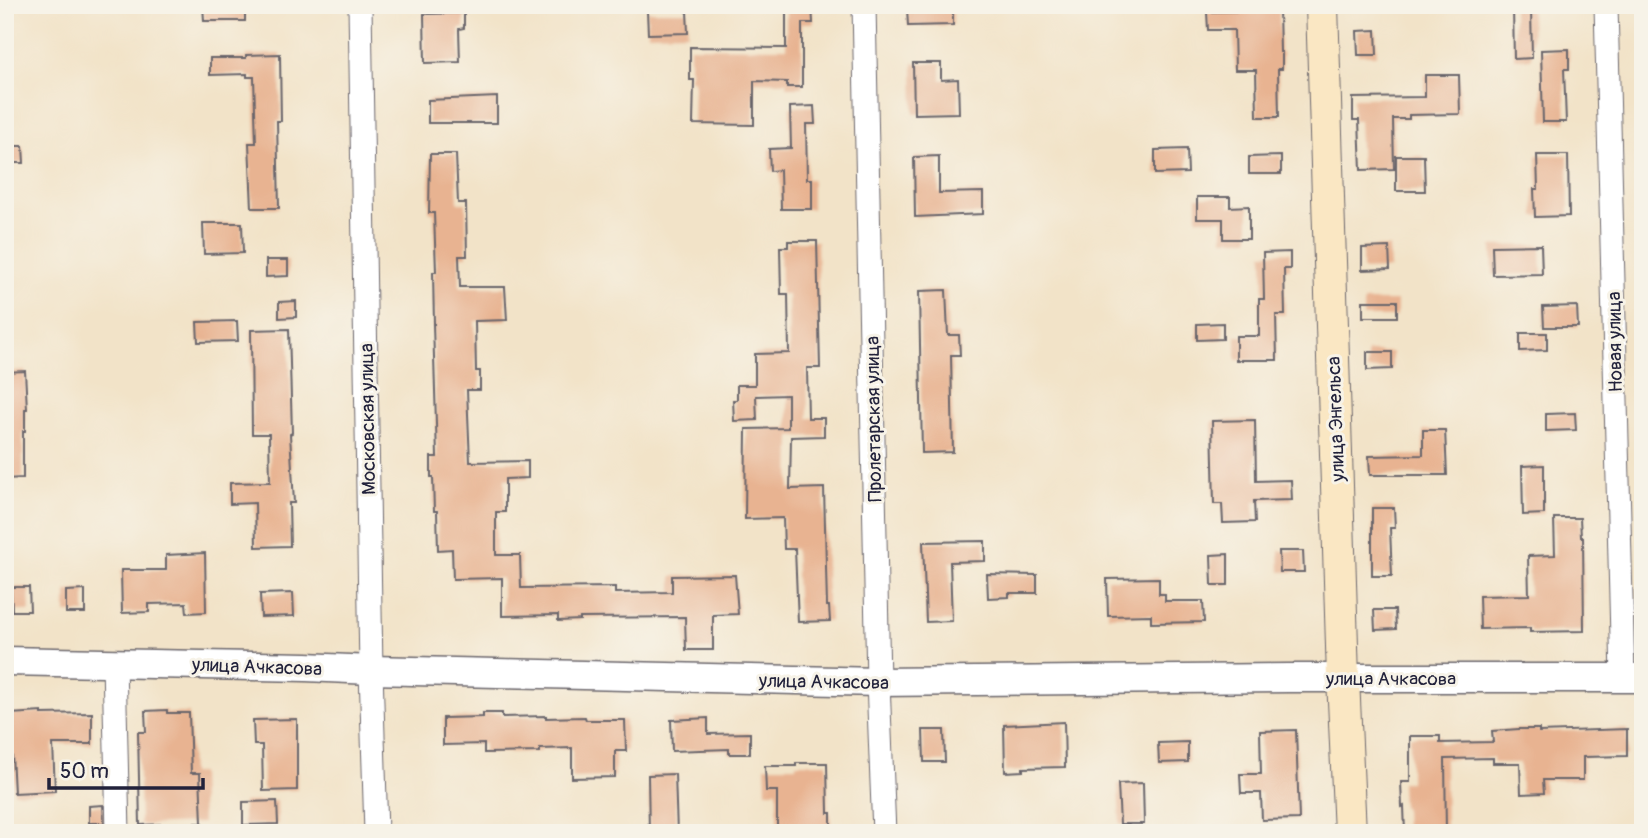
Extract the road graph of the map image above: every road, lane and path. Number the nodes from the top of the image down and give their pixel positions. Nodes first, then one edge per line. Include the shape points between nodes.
1 (360, 5) edge
2 (864, 5) edge
3 (1322, 5) edge
4 (1606, 5) edge
5 (5, 661) edge
6 (114, 663) junction
7 (371, 670) junction
8 (1343, 678) junction
9 (1633, 678) edge
10 (878, 682) junction
11 (118, 833) edge
12 (376, 833) edge
13 (884, 833) edge
14 (1350, 833) edge

1 - 7 street, Московская улица
2 - 10 street, Пролетарская улица
3 - 8 main road, улица Энгельса
4 - 9 street, Новая улица
5 - 6 street, улица Ачкасова
6 - 7 street, улица Ачкасова
6 - 11 street
7 - 10 street, улица Ачкасова
7 - 12 street, Московская улица
8 - 9 street, улица Ачкасова
8 - 10 street, улица Ачкасова
8 - 14 main road, улица Энгельса
10 - 13 street, Пролетарская улица

